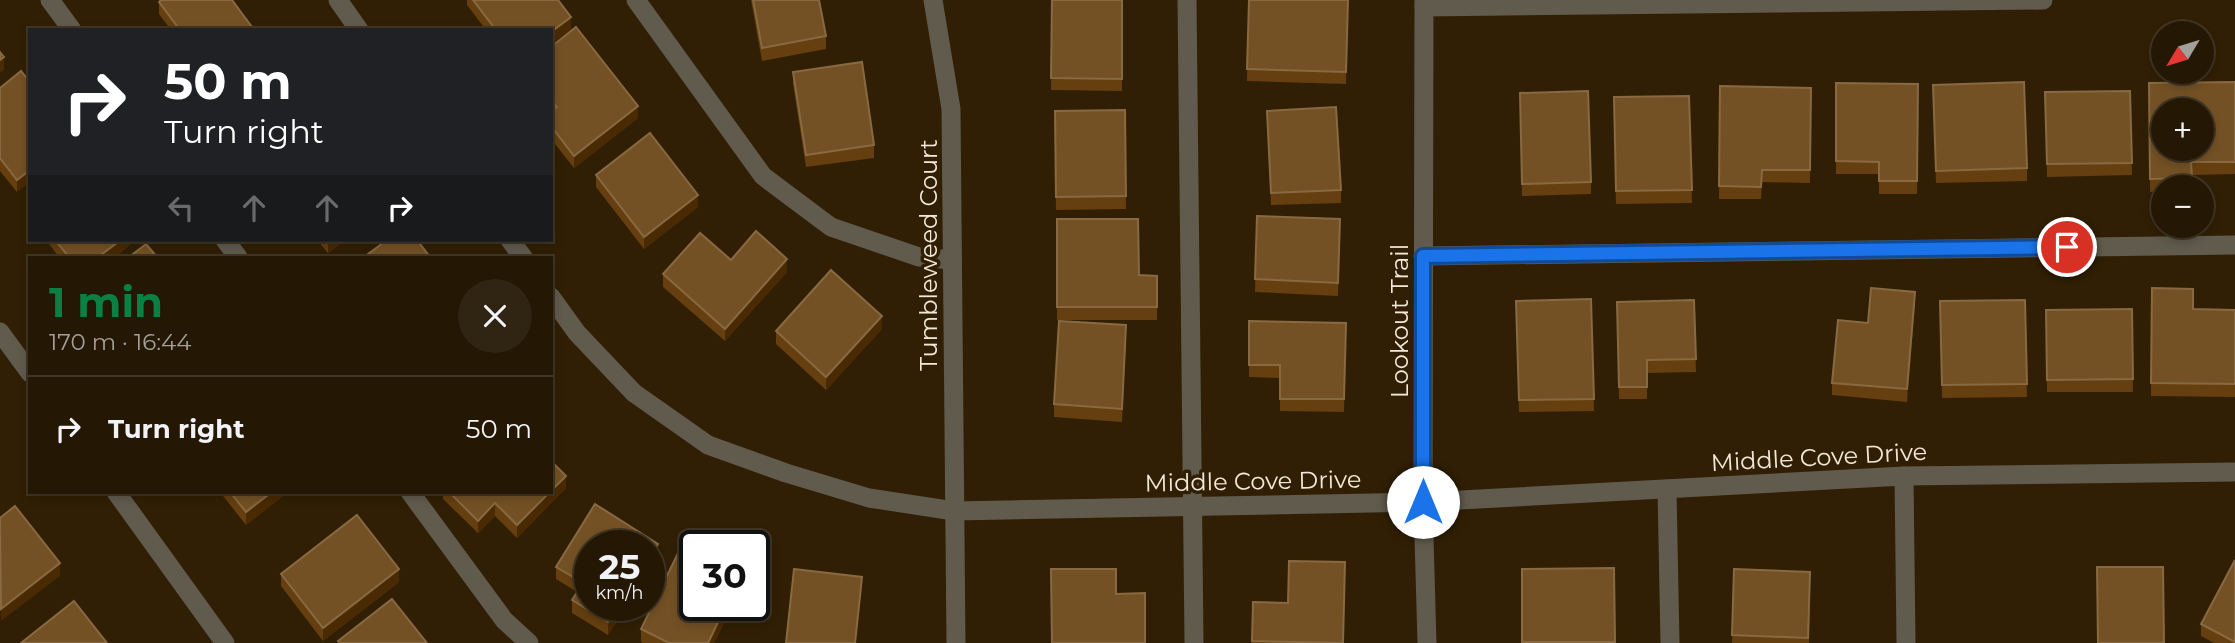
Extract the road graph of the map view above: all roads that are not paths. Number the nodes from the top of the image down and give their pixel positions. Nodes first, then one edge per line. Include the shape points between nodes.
1 (50, 0) edge
2 (338, 0) edge
3 (636, 0) edge
4 (933, 0) edge
5 (1187, 0) edge
6 (2043, 0) edge
7 (1424, 3) edge
8 (71, 28) edge
9 (358, 28) edge
10 (227, 242) edge
11 (512, 242) edge
12 (2235, 245) edge
13 (237, 256) edge
14 (522, 256) edge
15 (1423, 256) junction
16 (952, 260) junction
17 (553, 300) edge
18 (0, 332) edge
19 (28, 370) edge
20 (2235, 472) edge
21 (1904, 476) junction
22 (1667, 489) junction
23 (117, 494) edge
24 (411, 494) edge
25 (1423, 502) junction
26 (1191, 507) junction
27 (954, 511) junction
28 (225, 643) edge
29 (530, 643) edge
30 (956, 643) edge
31 (1194, 643) edge
32 (1427, 643) edge
33 (1670, 643) edge
34 (1906, 643) edge

1 - 8 street
2 - 9 street
3 - 16 street via 764,176 831,226 919,257
4 - 16 street, Tumbleweed Court via 951,109
5 - 26 street
6 - 7 street
7 - 15 street, Lookout Trail
10 - 13 street
11 - 14 street
12 - 15 street
15 - 25 street, Lookout Trail
16 - 27 street, Tumbleweed Court
17 - 27 street, Middle Cove Drive via 577,333 634,393 708,444 869,498
18 - 19 street
20 - 21 street, Middle Cove Drive
21 - 22 street, Middle Cove Drive
21 - 34 street
22 - 25 street, Middle Cove Drive
22 - 33 street
23 - 28 street
24 - 29 street via 504,620
25 - 26 street, Middle Cove Drive
25 - 32 street, Lookout Trail
26 - 27 street, Middle Cove Drive
26 - 31 street
27 - 30 street, Tumbleweed Court

